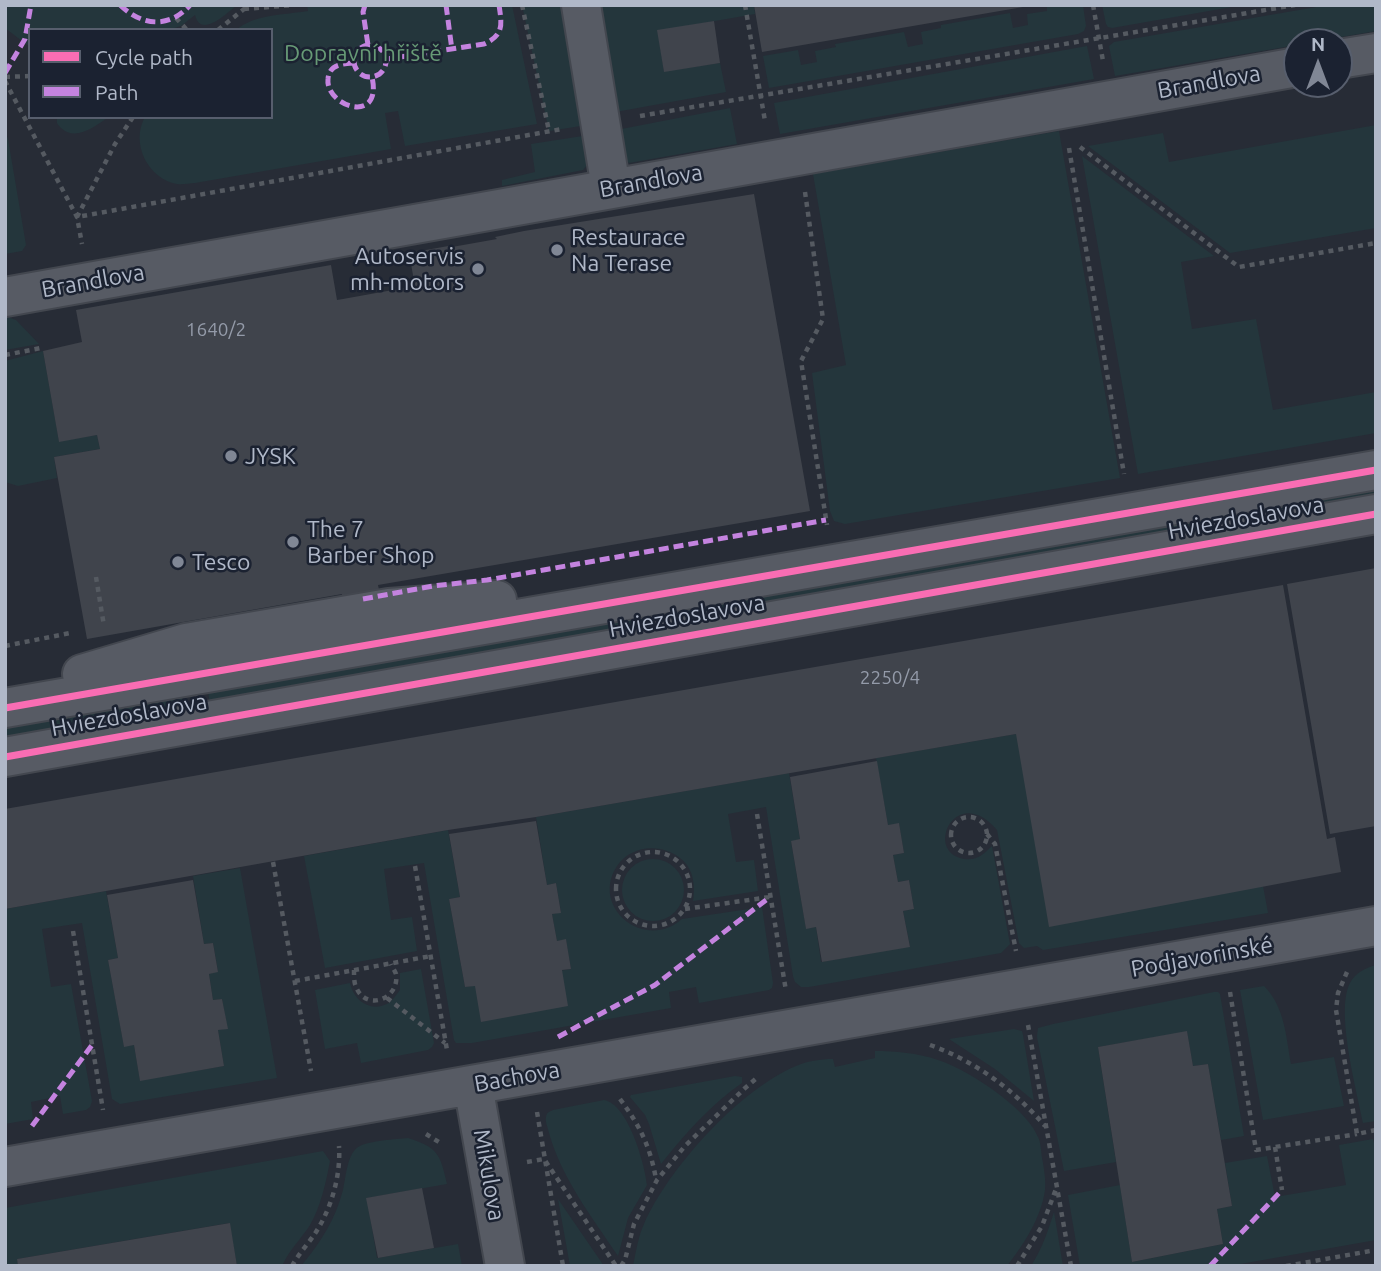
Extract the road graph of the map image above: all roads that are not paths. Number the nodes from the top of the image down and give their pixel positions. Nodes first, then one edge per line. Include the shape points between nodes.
1 (581, 5) edge
2 (1376, 53) edge
3 (1353, 57) edge
4 (1283, 69) edge
5 (611, 188) junction
6 (5, 297) edge
7 (1376, 470) edge
8 (1376, 514) edge
9 (722, 583) junction
10 (5, 697) edge
11 (5, 708) edge
12 (5, 757) edge
13 (1372, 921) edge
14 (1025, 989) joint
15 (473, 1085) junction
16 (5, 1167) edge
17 (505, 1266) edge

1 - 5 street
2 - 3 street
4 - 5 street, Brandlova via 1110,99 1065,123 772,159
5 - 6 street, Brandlova
7 - 9 street, Hviezdoslavova
8 - 12 street, Hviezdoslavova
9 - 10 street via 389,608 186,643
9 - 11 street, Hviezdoslavova
13 - 14 street, Podjavorinské
14 - 15 street, Bachova
15 - 16 street, Bachova
15 - 17 street, Mikulova

